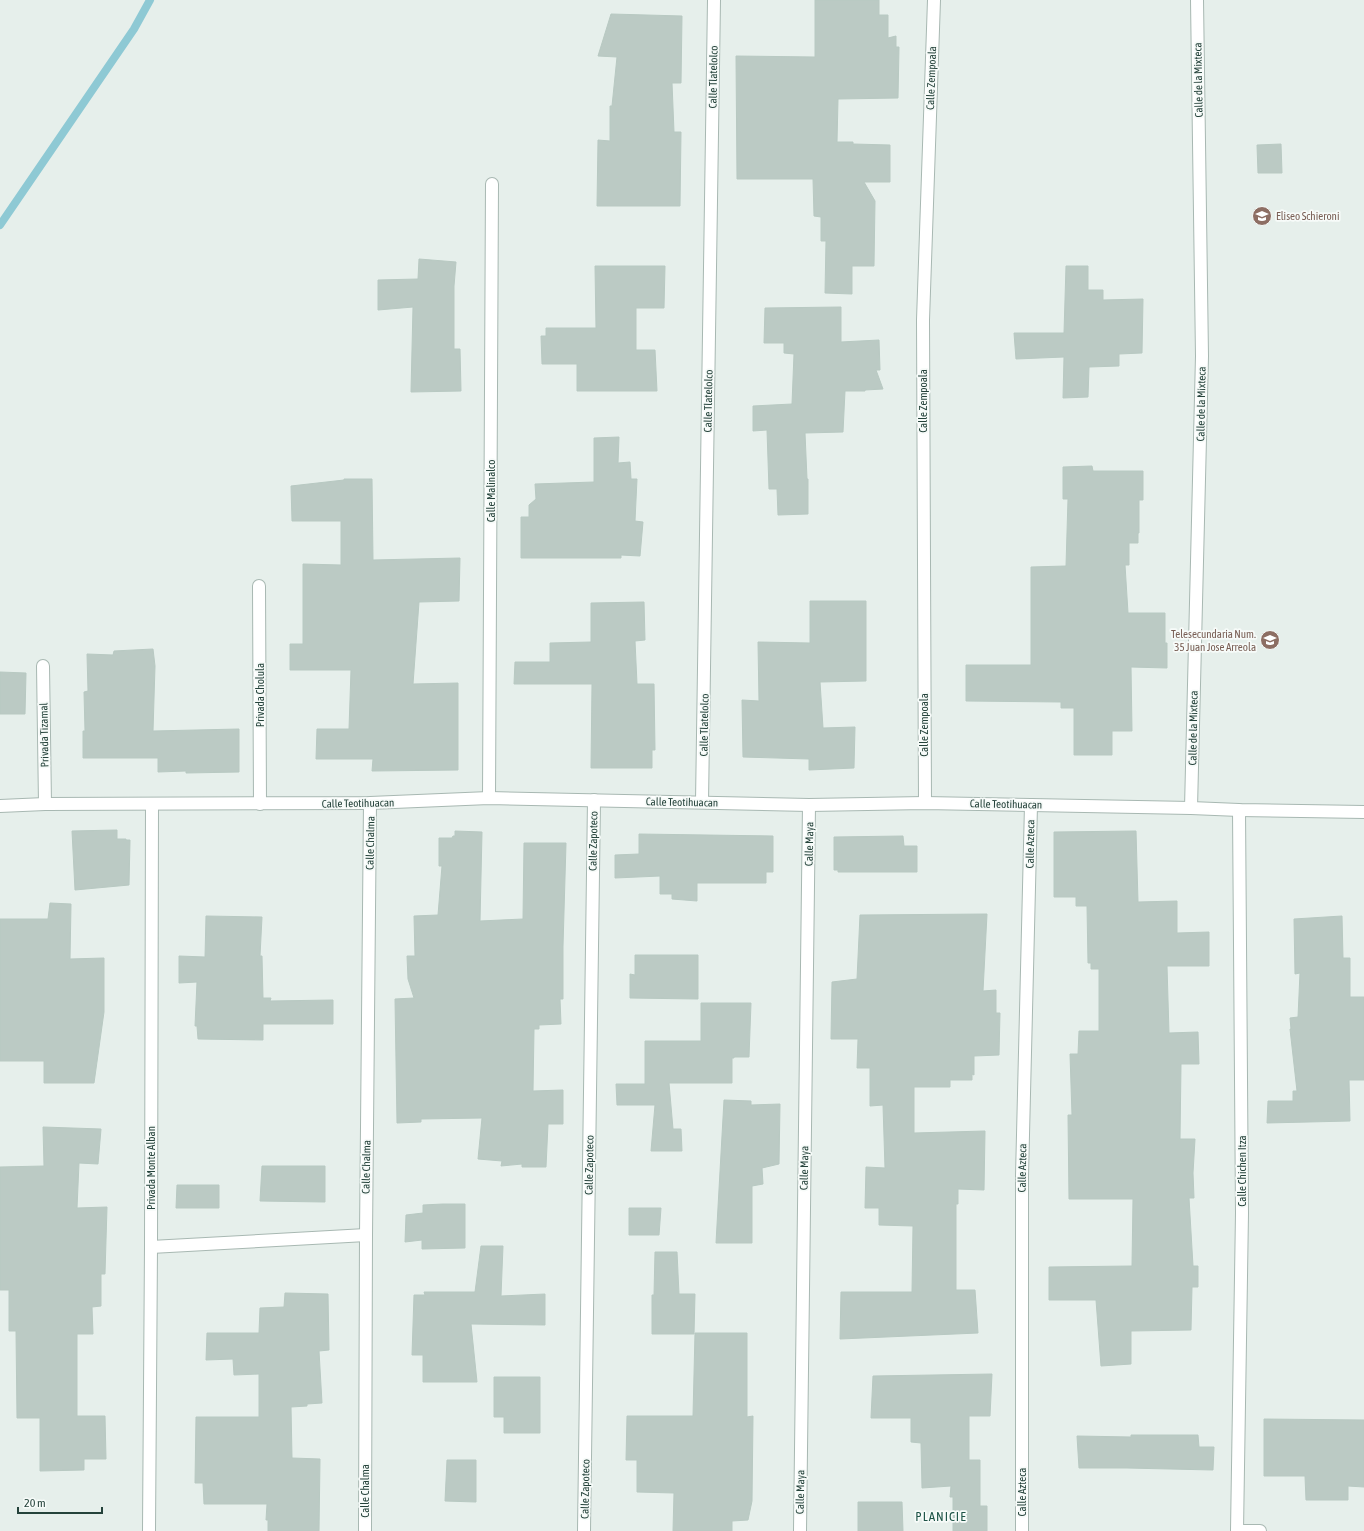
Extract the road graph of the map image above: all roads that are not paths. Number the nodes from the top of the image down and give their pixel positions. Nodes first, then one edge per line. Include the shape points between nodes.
1 (714, 0) edge
2 (934, 0) edge
3 (1197, 0) edge
4 (492, 184) dead end
5 (259, 586) dead end
6 (43, 666) dead end
7 (489, 798) junction
8 (594, 800) junction
9 (702, 802) junction
10 (370, 803) junction
11 (925, 803) junction
12 (45, 804) junction
13 (152, 804) junction
14 (260, 804) junction
15 (809, 805) junction
16 (1031, 805) junction
17 (0, 806) edge
18 (1191, 808) junction
19 (1239, 810) junction
20 (1364, 812) edge
21 (366, 1235) junction
22 (151, 1247) junction
23 (149, 1531) edge
24 (365, 1531) edge
25 (584, 1531) edge
26 (800, 1531) edge
27 (1022, 1531) edge
28 (1237, 1531) edge
29 (1260, 1531) edge

1 - 9 street, Calle Tlatelolco
2 - 11 street, Calle Zempoala via 923,320
3 - 18 street, Calle de la Mixteca via 1202,356
4 - 7 street, Calle Malinalco
5 - 14 street, Privada Cholula
6 - 12 street, Privada Tizamal
7 - 8 street, Calle Teotihuacan
7 - 10 street, Calle Teotihuacan
8 - 9 street, Calle Teotihuacan
8 - 25 street, Calle Zapoteco
9 - 15 street, Calle Teotihuacan
10 - 14 street, Calle Teotihuacan
10 - 21 street, Calle Chalma
11 - 15 street, Calle Teotihuacan
11 - 16 street, Calle Teotihuacan
12 - 13 street, Calle Teotihuacan
12 - 17 street, Calle Teotihuacan
13 - 14 street, Calle Teotihuacan
13 - 22 street, Privada Monte Alban
15 - 26 street, Calle Maya
16 - 18 street, Calle Teotihuacan
16 - 27 street, Calle Azteca via 1022,1176
18 - 19 street, Calle Teotihuacan
19 - 20 street, Calle Teotihuacan
19 - 28 street, Calle Chichen Itza via 1242,1213
21 - 22 street
21 - 24 street, Calle Chalma
22 - 23 street, Privada Monte Alban
28 - 29 street

